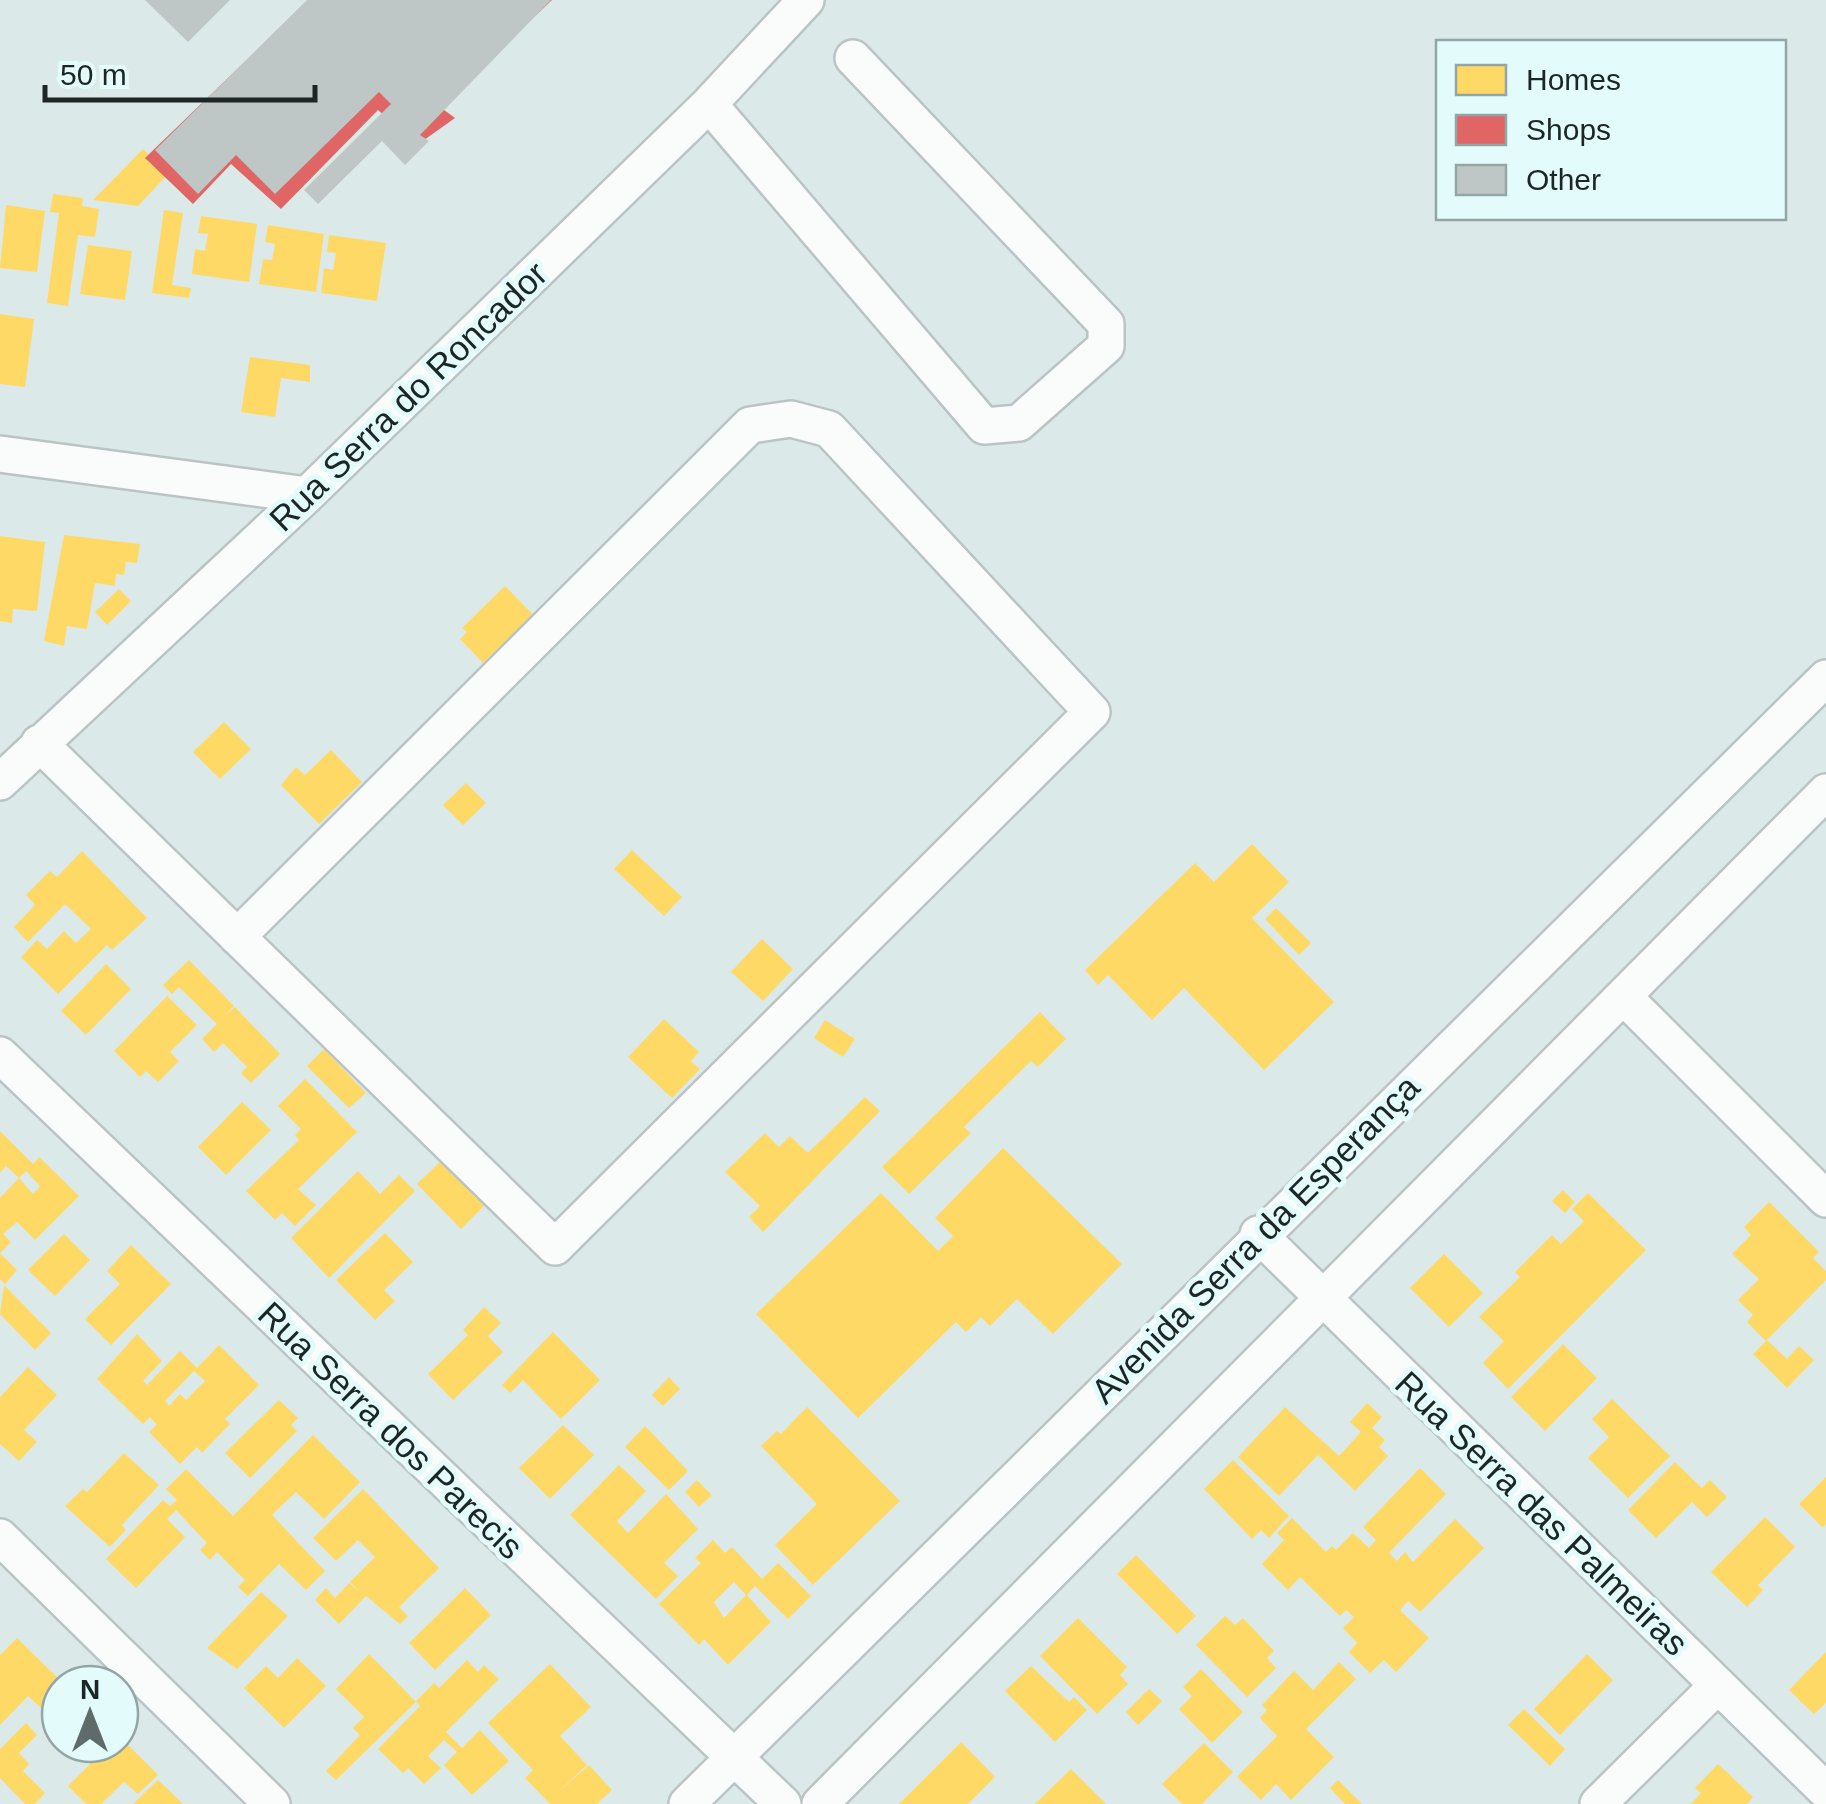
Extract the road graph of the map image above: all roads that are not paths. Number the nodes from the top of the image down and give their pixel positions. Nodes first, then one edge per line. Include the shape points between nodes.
1 (806, 0) edge
2 (853, 58) dead end
3 (709, 104) junction
4 (0, 454) edge
5 (307, 495) junction
6 (1826, 678) edge
7 (39, 742) junction
8 (0, 782) edge
9 (1826, 792) edge
10 (237, 938) junction
11 (1624, 997) junction
12 (0, 1055) edge
13 (1826, 1199) edge
14 (1258, 1234) junction
15 (1323, 1300) junction
16 (0, 1537) edge
17 (1718, 1686) junction
18 (732, 1757) junction
19 (1826, 1790) edge
20 (272, 1804) edge
21 (686, 1804) edge
22 (783, 1804) edge
23 (820, 1804) edge
24 (1598, 1804) edge

1 - 3 street, Rua Serra do Roncador
2 - 3 street via 1106,324 1106,346 1019,422 984,426
3 - 5 street, Rua Serra do Roncador
4 - 5 street
5 - 7 street, Rua Serra do Roncador
6 - 14 street, Avenida Serra da Esperança
7 - 8 street, Rua Serra do Roncador
7 - 10 street
9 - 11 street
10 - 10 street via 555,1247 1092,712 829,429 791,419 750,425
11 - 13 street
11 - 15 street
12 - 18 street, Rua Serra dos Parecis
14 - 15 street, Rua Serra das Palmeiras
14 - 18 street, Avenida Serra da Esperança
15 - 17 street, Rua Serra das Palmeiras
15 - 23 street
16 - 20 street
17 - 19 street, Rua Serra das Palmeiras
17 - 24 street
18 - 21 street, Avenida Serra da Esperança
18 - 22 street, Rua Serra dos Parecis

